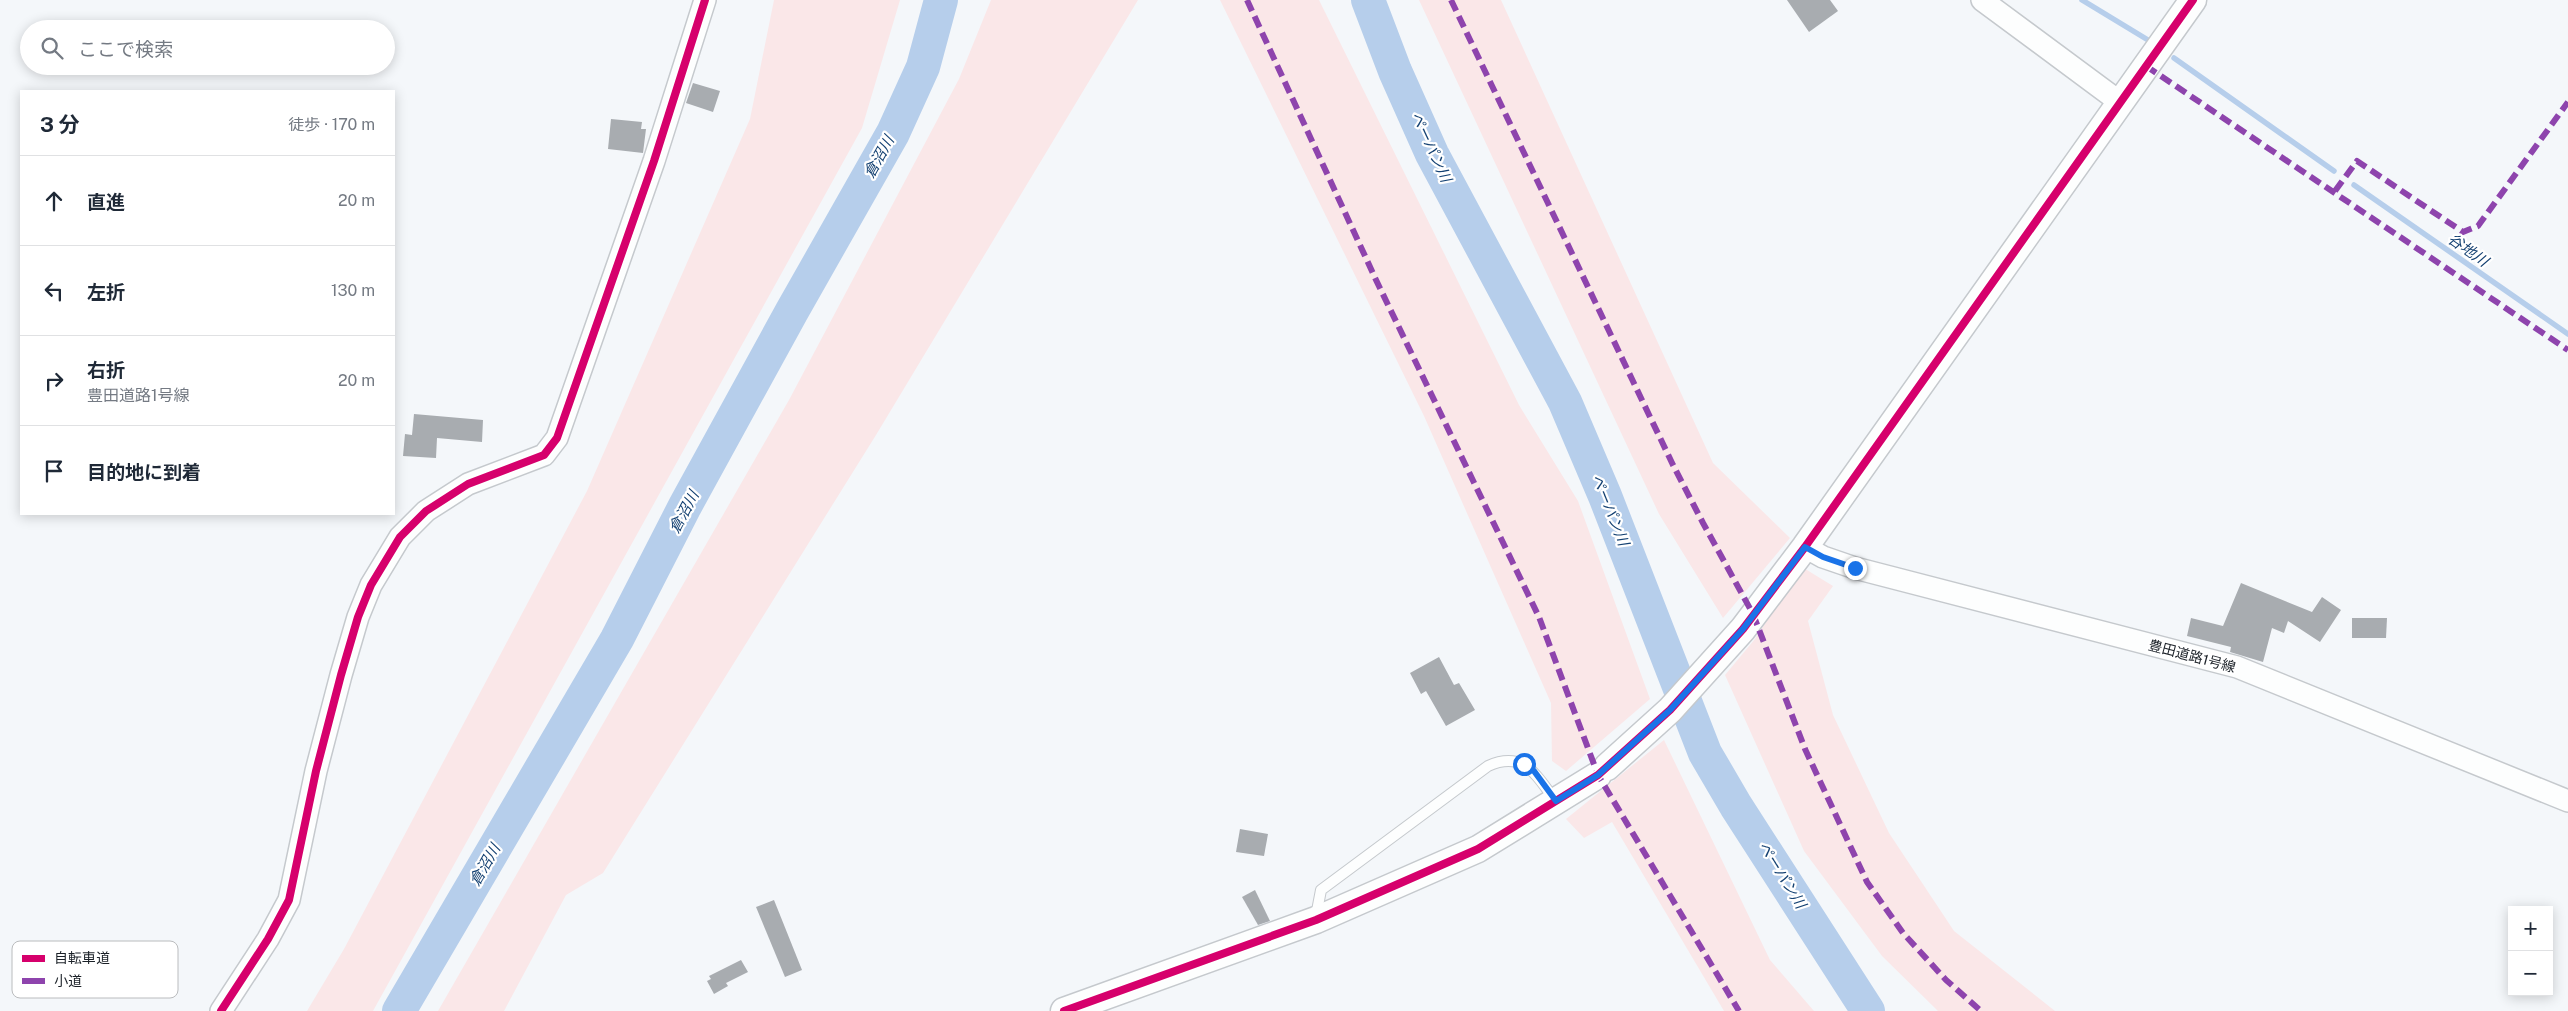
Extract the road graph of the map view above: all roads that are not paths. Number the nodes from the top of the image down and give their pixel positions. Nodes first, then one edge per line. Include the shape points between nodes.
1 (706, 0) edge
2 (1982, 0) edge
3 (2193, 0) edge
4 (2121, 104) junction
5 (1805, 547) junction
6 (2568, 800) edge
7 (1556, 801) junction
8 (1316, 920) junction
9 (221, 1011) edge
10 (1064, 1011) edge

1 - 9 street via 654,161 557,438 544,454 468,484 426,510 400,538 371,585 341,674 316,771 289,900
2 - 4 street
3 - 4 street
4 - 5 street
5 - 6 street, 豊田道路1号線 via 1855,568 2237,667
5 - 7 street via 1743,629 1670,710 1602,771
7 - 8 street via 1478,849
7 - 8 lane via 1534,771 1524,764 1503,759 1488,766 1321,890
8 - 10 street

